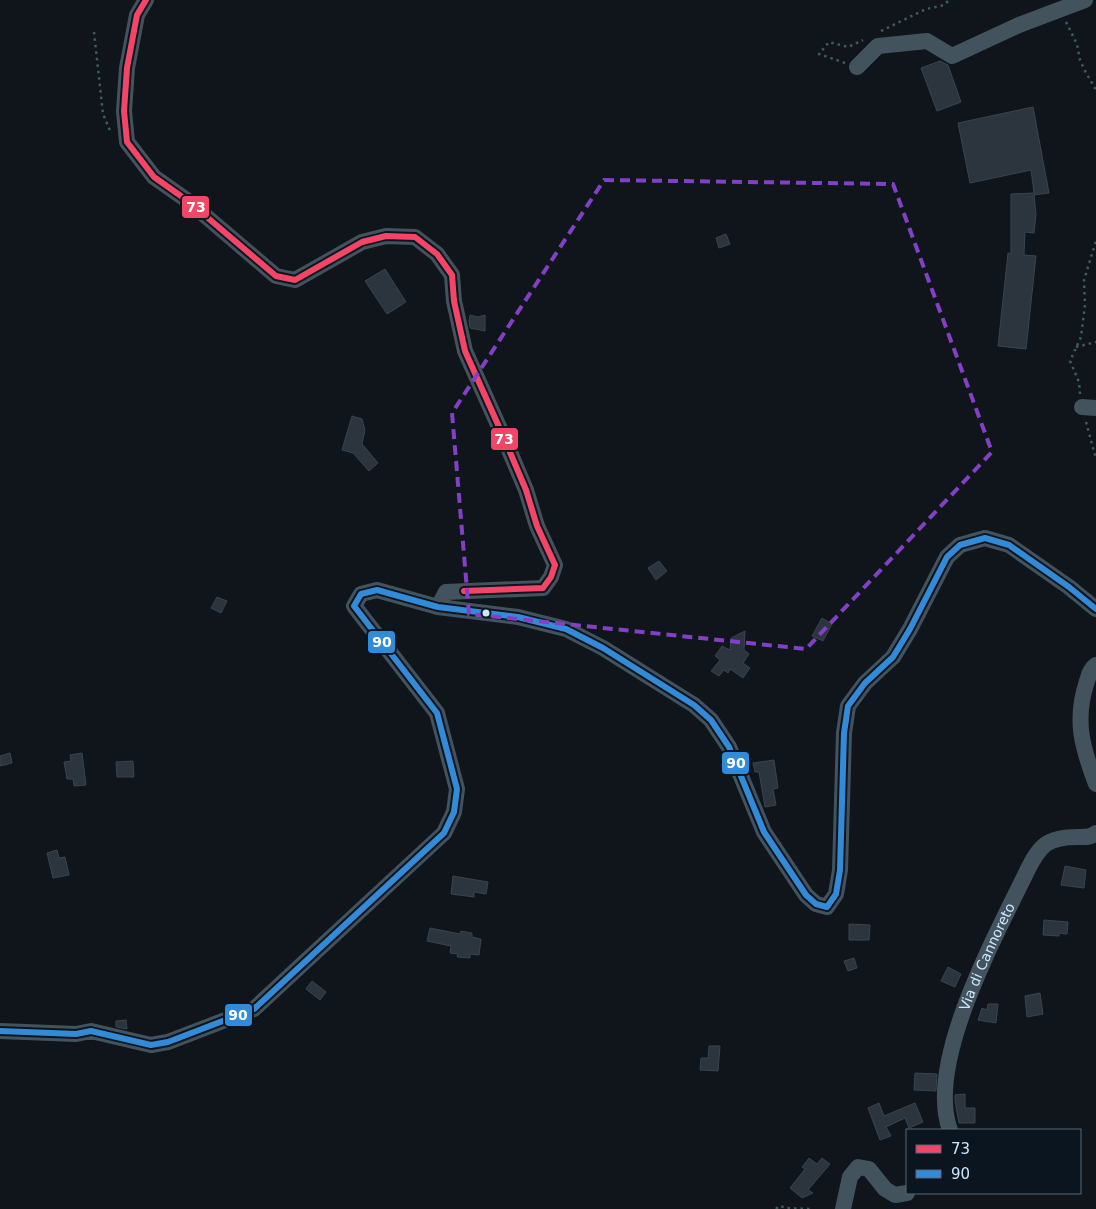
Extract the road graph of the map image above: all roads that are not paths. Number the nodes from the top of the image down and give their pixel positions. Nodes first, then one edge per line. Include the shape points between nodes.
1 (146, 0) edge
2 (1085, 0) edge
3 (857, 67) dead end
4 (438, 607) junction
5 (1096, 609) edge
6 (1096, 665) edge
7 (1096, 784) edge
8 (1096, 833) edge
9 (0, 1031) edge
10 (950, 1129) edge
11 (906, 1192) edge
12 (843, 1209) edge

1 - 4 street via 137,14 127,68 124,111 127,142 154,176 276,276 295,280 362,242 386,236 415,237 437,254 452,275 465,351 555,565 552,577 543,588 446,592
2 - 3 street via 1019,25 952,56 927,41 878,46
4 - 5 street via 518,617 566,630 603,648 694,705 711,720 729,747 764,832 806,895 816,904 827,907 836,894 840,870 844,733 848,706 865,683 893,657 947,557 960,545 985,538 1009,545
4 - 9 street via 377,590 361,594 354,606 437,713 457,789 454,812 444,833 254,1009 151,1046 91,1031 76,1034
6 - 7 street via 1091,668 1079,719
8 - 10 street, Via di Cannoreto via 1088,838 1051,840 1034,857 1027,871 980,967 952,1045 946,1075 946,1121
11 - 12 street via 895,1195 885,1190 869,1169 858,1167 847,1185

